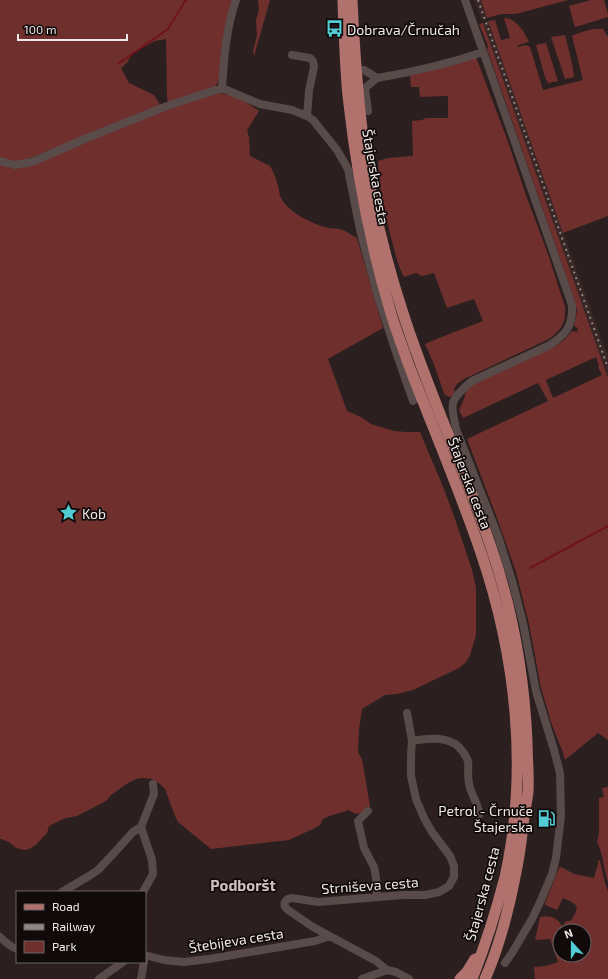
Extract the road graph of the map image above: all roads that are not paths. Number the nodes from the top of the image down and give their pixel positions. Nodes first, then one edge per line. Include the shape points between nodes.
1 (236, 0) edge
2 (342, 0) edge
3 (352, 0) edge
4 (465, 0) edge
5 (483, 52) junction
6 (292, 55) dead end
7 (377, 78) junction
8 (222, 88) junction
9 (366, 88) junction
10 (368, 111) dead end
11 (307, 116) junction
12 (0, 161) edge
13 (413, 401) dead end
14 (407, 713) dead end
15 (412, 741) junction
16 (153, 784) dead end
17 (368, 811) dead end
18 (479, 815) dead end
19 (141, 827) junction
20 (64, 891) edge
21 (144, 891) edge
22 (377, 897) junction
23 (330, 936) junction
24 (0, 937) edge
25 (486, 944) junction
26 (16, 949) edge
27 (146, 955) edge
28 (121, 963) edge
29 (144, 963) edge
30 (492, 963) junction
31 (505, 963) dead end
32 (387, 970) junction
33 (99, 979) edge
34 (141, 979) edge
35 (362, 979) edge
36 (409, 979) edge
37 (460, 979) edge
38 (472, 979) edge
39 (485, 979) edge
40 (495, 979) edge

1 - 8 street via 225,45
2 - 25 main road, Štajerska cesta via 353,140 379,270 425,408 481,552 496,601 512,683 516,732 516,798 505,877
3 - 30 main road, Štajerska cesta via 365,155 372,198 390,271 415,349 492,548 504,587 519,654 524,694 528,792 514,883
4 - 5 street
5 - 7 street via 418,71
5 - 31 street via 573,310 568,329 557,340 472,381 462,389 453,402 456,429 498,536 513,584 536,691 560,774 561,816 552,874 532,919
6 - 11 street via 310,58 313,61
7 - 9 street
7 - 9 street via 364,70
8 - 11 street via 260,104 292,110
8 - 12 street via 167,106 32,162 15,165
9 - 10 street
11 - 13 street via 327,138 348,170 374,282
14 - 15 street, Strniševa cesta
15 - 18 street via 442,739 461,748 468,759 469,783
15 - 22 street, Strniševa cesta via 411,776 416,799 432,832 450,856 454,866 454,877 449,886 439,892
16 - 19 street via 154,794
17 - 22 street via 358,821 364,848 374,868
19 - 20 street via 133,832 98,870
19 - 21 street via 152,860 152,874
22 - 23 street, Strniševa cesta via 326,902 288,898 285,901 285,908
23 - 27 street, Štebijeva cesta via 315,941 184,962
23 - 32 street, Strniševa cesta via 376,961
24 - 26 street via 6,944
25 - 37 main road
25 - 38 main road, Štajerska cesta
28 - 33 street
29 - 34 street
30 - 39 main road, Štajerska cesta
30 - 40 main road
32 - 35 street
32 - 36 street, Strniševa cesta

